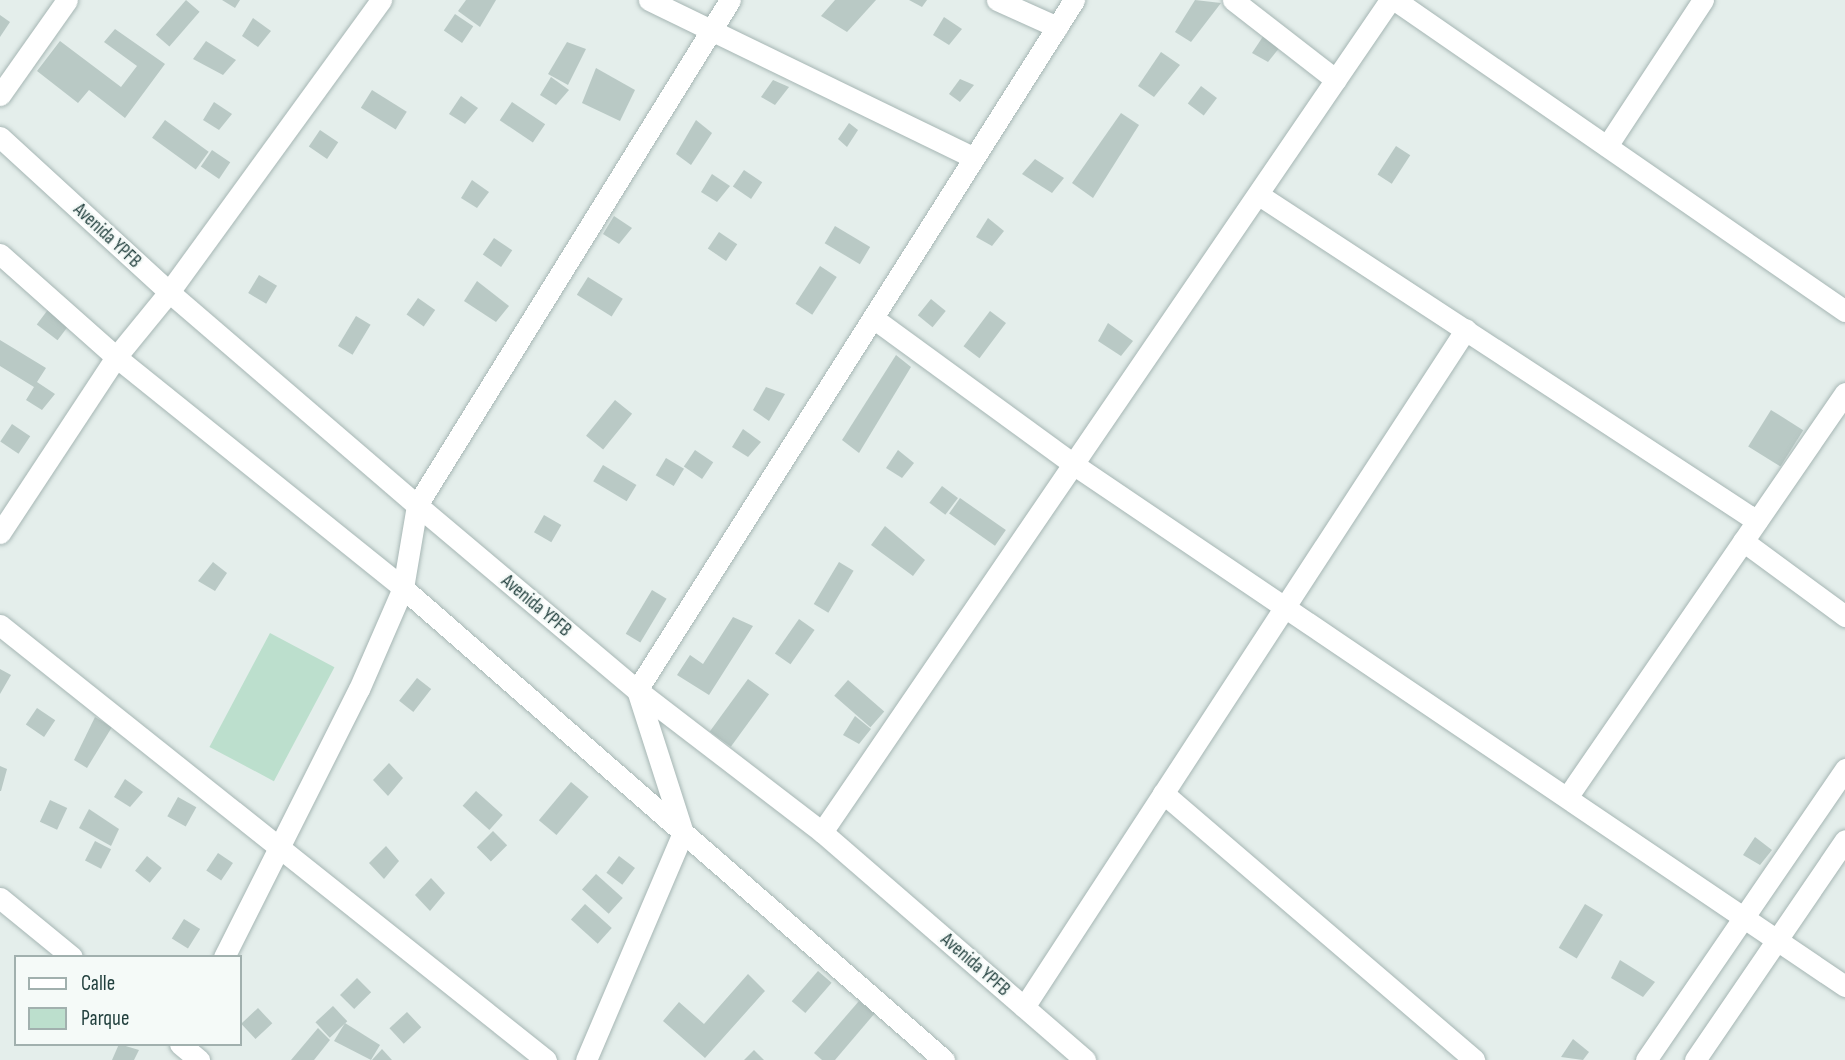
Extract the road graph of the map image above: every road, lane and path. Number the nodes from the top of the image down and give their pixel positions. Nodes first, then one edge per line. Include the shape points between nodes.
1 (67, 0) edge
2 (381, 0) edge
3 (649, 0) edge
4 (730, 0) edge
5 (997, 0) edge
6 (1074, 0) edge
7 (1233, 0) edge
8 (1390, 0) edge
9 (1395, 0) edge
10 (1703, 0) edge
11 (1058, 27) junction
12 (712, 28) junction
13 (1336, 80) junction
14 (0, 95) edge
15 (0, 137) edge
16 (1607, 146) junction
17 (974, 158) junction
18 (1259, 195) junction
19 (0, 254) edge
20 (169, 292) junction
21 (1845, 311) edge
22 (873, 318) junction
23 (1466, 329) junction
24 (116, 357) junction
25 (1845, 393) edge
26 (1073, 464) junction
27 (417, 505) junction
28 (1757, 521) junction
29 (0, 533) edge
30 (1743, 541) junction
31 (403, 588) junction
32 (1284, 605) junction
33 (1845, 616) edge
34 (0, 625) edge
35 (637, 690) junction
36 (1845, 768) edge
37 (1163, 793) junction
38 (1568, 796) junction
39 (822, 832) junction
40 (683, 833) junction
41 (1845, 840) edge
42 (280, 848) junction
43 (0, 898) edge
44 (1744, 919) junction
45 (1776, 941) junction
46 (70, 955) edge
47 (225, 955) edge
48 (1845, 986) edge
49 (1024, 1007) junction
50 (182, 1046) edge
51 (199, 1060) edge
52 (546, 1060) edge
53 (586, 1060) edge
54 (944, 1060) edge
55 (1085, 1060) edge
56 (1474, 1060) edge
57 (1646, 1060) edge
58 (1695, 1060) edge

1 - 14 street
2 - 20 street
3 - 12 street
4 - 12 street
5 - 11 street
6 - 11 street
7 - 13 street
8 - 13 street
9 - 16 street
10 - 16 street
11 - 17 street
12 - 17 street
12 - 27 street
13 - 18 street
15 - 20 street, Avenida YPFB
16 - 21 street
17 - 22 street
18 - 23 street
18 - 26 street
19 - 24 street
20 - 24 street
20 - 27 street, Avenida YPFB
22 - 26 street
22 - 35 street
23 - 28 street
23 - 32 street
24 - 29 street
24 - 31 street
25 - 28 street
26 - 32 street
26 - 39 street
27 - 31 street
27 - 35 street, Avenida YPFB
28 - 30 street
30 - 33 street
30 - 38 street
31 - 40 street
31 - 42 street
32 - 37 street
32 - 38 street
34 - 42 street
35 - 39 street, Avenida YPFB
35 - 40 street
36 - 44 street
37 - 49 street
37 - 56 street
38 - 44 street
39 - 49 street, Avenida YPFB
40 - 53 street
40 - 54 street
41 - 45 street
42 - 47 street
42 - 52 street
43 - 46 street
44 - 45 street
44 - 57 street
45 - 48 street
45 - 58 street
49 - 55 street, Avenida YPFB
50 - 51 street

